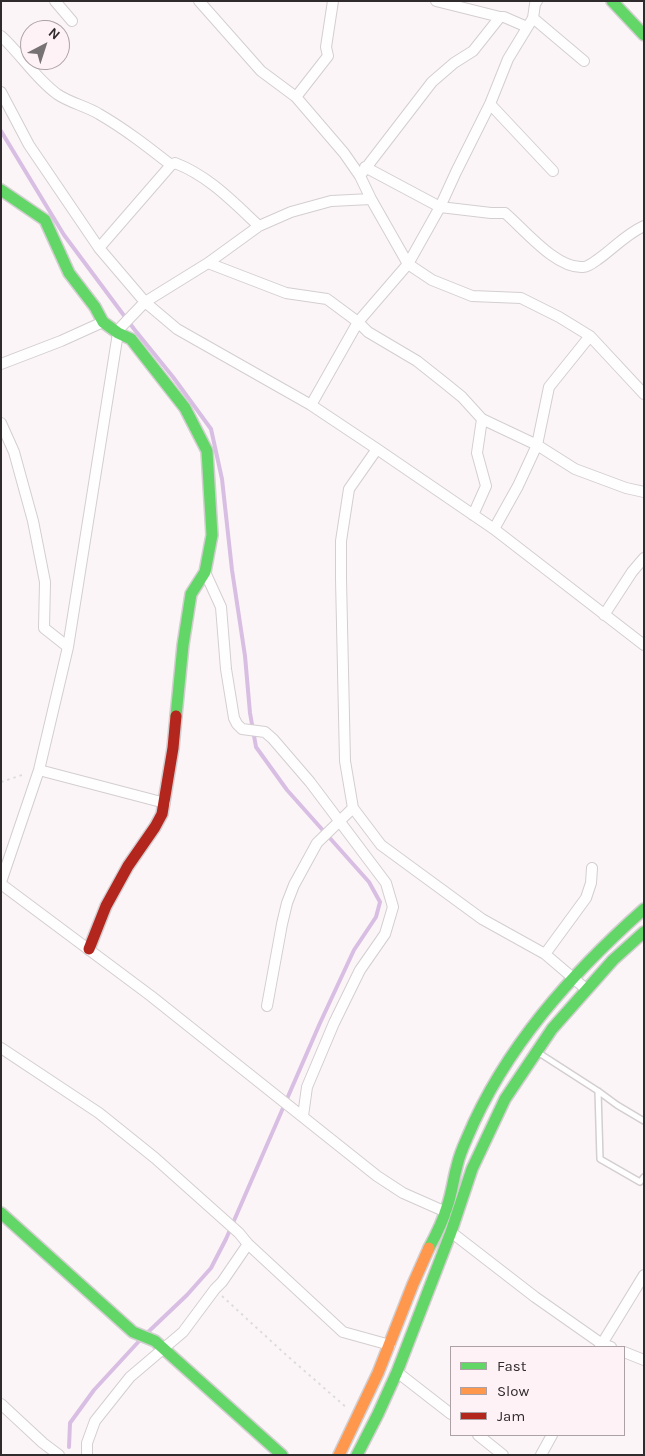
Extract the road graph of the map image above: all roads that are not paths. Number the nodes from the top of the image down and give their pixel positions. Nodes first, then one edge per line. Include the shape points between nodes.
1 (55, 1) edge
2 (198, 1) edge
3 (332, 1) edge
4 (436, 1) edge
5 (537, 1) edge
6 (612, 1) edge
7 (500, 16) junction
8 (533, 18) junction
9 (72, 21) dead end
10 (527, 27) junction
11 (644, 35) edge
12 (1, 36) edge
13 (584, 61) dead end
14 (1, 92) edge
15 (296, 97) junction
16 (490, 104) junction
17 (171, 165) junction
18 (363, 171) junction
19 (553, 171) dead end
20 (1, 190) edge
21 (371, 199) junction
22 (440, 207) junction
23 (259, 226) junction
24 (644, 226) edge
25 (99, 248) junction
26 (208, 263) junction
27 (408, 264) junction
28 (146, 302) junction
29 (103, 322) junction
30 (358, 322) junction
31 (119, 330) junction
32 (590, 336) junction
33 (1, 364) edge
34 (644, 394) edge
35 (311, 404) junction
36 (482, 419) junction
37 (1, 423) edge
38 (537, 445) junction
39 (377, 449) junction
40 (644, 492) edge
41 (473, 514) junction
42 (494, 529) junction
43 (644, 558) edge
44 (205, 572) junction
45 (604, 615) junction
46 (644, 645) edge
47 (68, 647) junction
48 (39, 770) junction
49 (165, 803) junction
50 (353, 808) junction
51 (335, 825) junction
52 (592, 868) dead end
53 (1, 883) edge
54 (644, 909) edge
55 (644, 932) edge
56 (89, 949) junction
57 (545, 954) junction
58 (572, 978) junction
59 (586, 989) junction
60 (267, 1006) dead end
61 (1, 1048) edge
62 (537, 1052) junction
63 (598, 1091) junction
64 (303, 1116) junction
65 (644, 1122) edge
66 (644, 1177) edge
67 (446, 1212) junction
68 (1, 1213) edge
69 (451, 1232) junction
70 (248, 1244) junction
71 (644, 1275) edge
72 (390, 1344) junction
73 (604, 1346) edge
74 (164, 1349) junction
75 (625, 1352) edge
76 (644, 1360) edge
77 (397, 1372) junction
78 (1, 1404) edge
79 (450, 1413) edge
80 (479, 1436) edge
81 (551, 1436) edge
82 (59, 1455) edge
83 (87, 1455) edge
84 (282, 1455) edge
85 (340, 1455) edge
86 (356, 1455) edge
87 (503, 1455) edge
88 (541, 1455) edge

1 - 9 street
2 - 15 street via 261,71
3 - 15 street via 326,47 328,56
4 - 7 street
5 - 8 street
6 - 11 main road
7 - 10 street
7 - 18 street via 472,51 432,82
8 - 10 street
8 - 13 street
10 - 16 street via 508,59
12 - 17 street via 59,95 123,128
14 - 25 street via 29,145
15 - 18 street
16 - 19 street
16 - 22 street
17 - 23 street via 175,163 185,167 217,186
17 - 25 street
18 - 21 street
18 - 22 street
20 - 29 main road via 45,220 69,273
21 - 23 street via 331,200
21 - 27 street
22 - 24 street via 505,213 554,258 570,266 584,267 596,261
22 - 27 street
23 - 26 street
25 - 28 street
26 - 28 street
26 - 30 street via 286,293 327,299
27 - 30 street
27 - 32 street via 432,280 472,296 521,298
28 - 31 street
28 - 35 street via 177,330
29 - 31 main road
29 - 33 street
30 - 35 street
30 - 36 street via 368,332 417,361 462,397
31 - 44 main road via 131,339 185,408 207,451 212,535
31 - 47 street
32 - 34 street
32 - 38 street via 549,387
35 - 39 street
36 - 38 street
36 - 41 street via 477,453 486,486
37 - 47 street via 14,452 46,582 44,628
38 - 40 street via 575,469
38 - 42 street
39 - 41 street
39 - 50 street via 349,489 341,541 345,761
41 - 42 street
42 - 45 street
43 - 45 street
44 - 49 main road via 191,594
44 - 51 street via 221,607 226,668 237,724 242,729 265,732 273,739 310,782
45 - 46 street
47 - 48 street
48 - 49 street
48 - 53 street
49 - 56 main road via 155,827 106,906
50 - 51 street
50 - 57 street via 381,846 482,919
51 - 60 street via 316,843 287,903
51 - 64 street via 386,883 393,907 385,934 360,970 330,1032 307,1087
52 - 57 street via 592,883 586,898
53 - 56 street
54 - 58 main road
55 - 59 main road
56 - 64 street
57 - 58 street
58 - 59 street
58 - 67 main road via 509,1060 489,1093 458,1163
59 - 62 main road
61 - 70 street via 99,1113 155,1158
62 - 63 lane
62 - 69 main road via 506,1099 490,1131 472,1169
63 - 65 lane
63 - 66 lane via 600,1159 640,1182
64 - 67 street via 403,1194
67 - 72 main road
68 - 74 main road via 133,1332 155,1341
69 - 73 street
69 - 77 main road
70 - 72 street via 343,1332
70 - 74 street via 183,1332
71 - 73 street
72 - 85 main road
74 - 83 street via 130,1377 95,1421 87,1442
74 - 84 main road
75 - 76 street
77 - 79 street
77 - 86 main road
78 - 82 street
80 - 87 street
81 - 88 street

